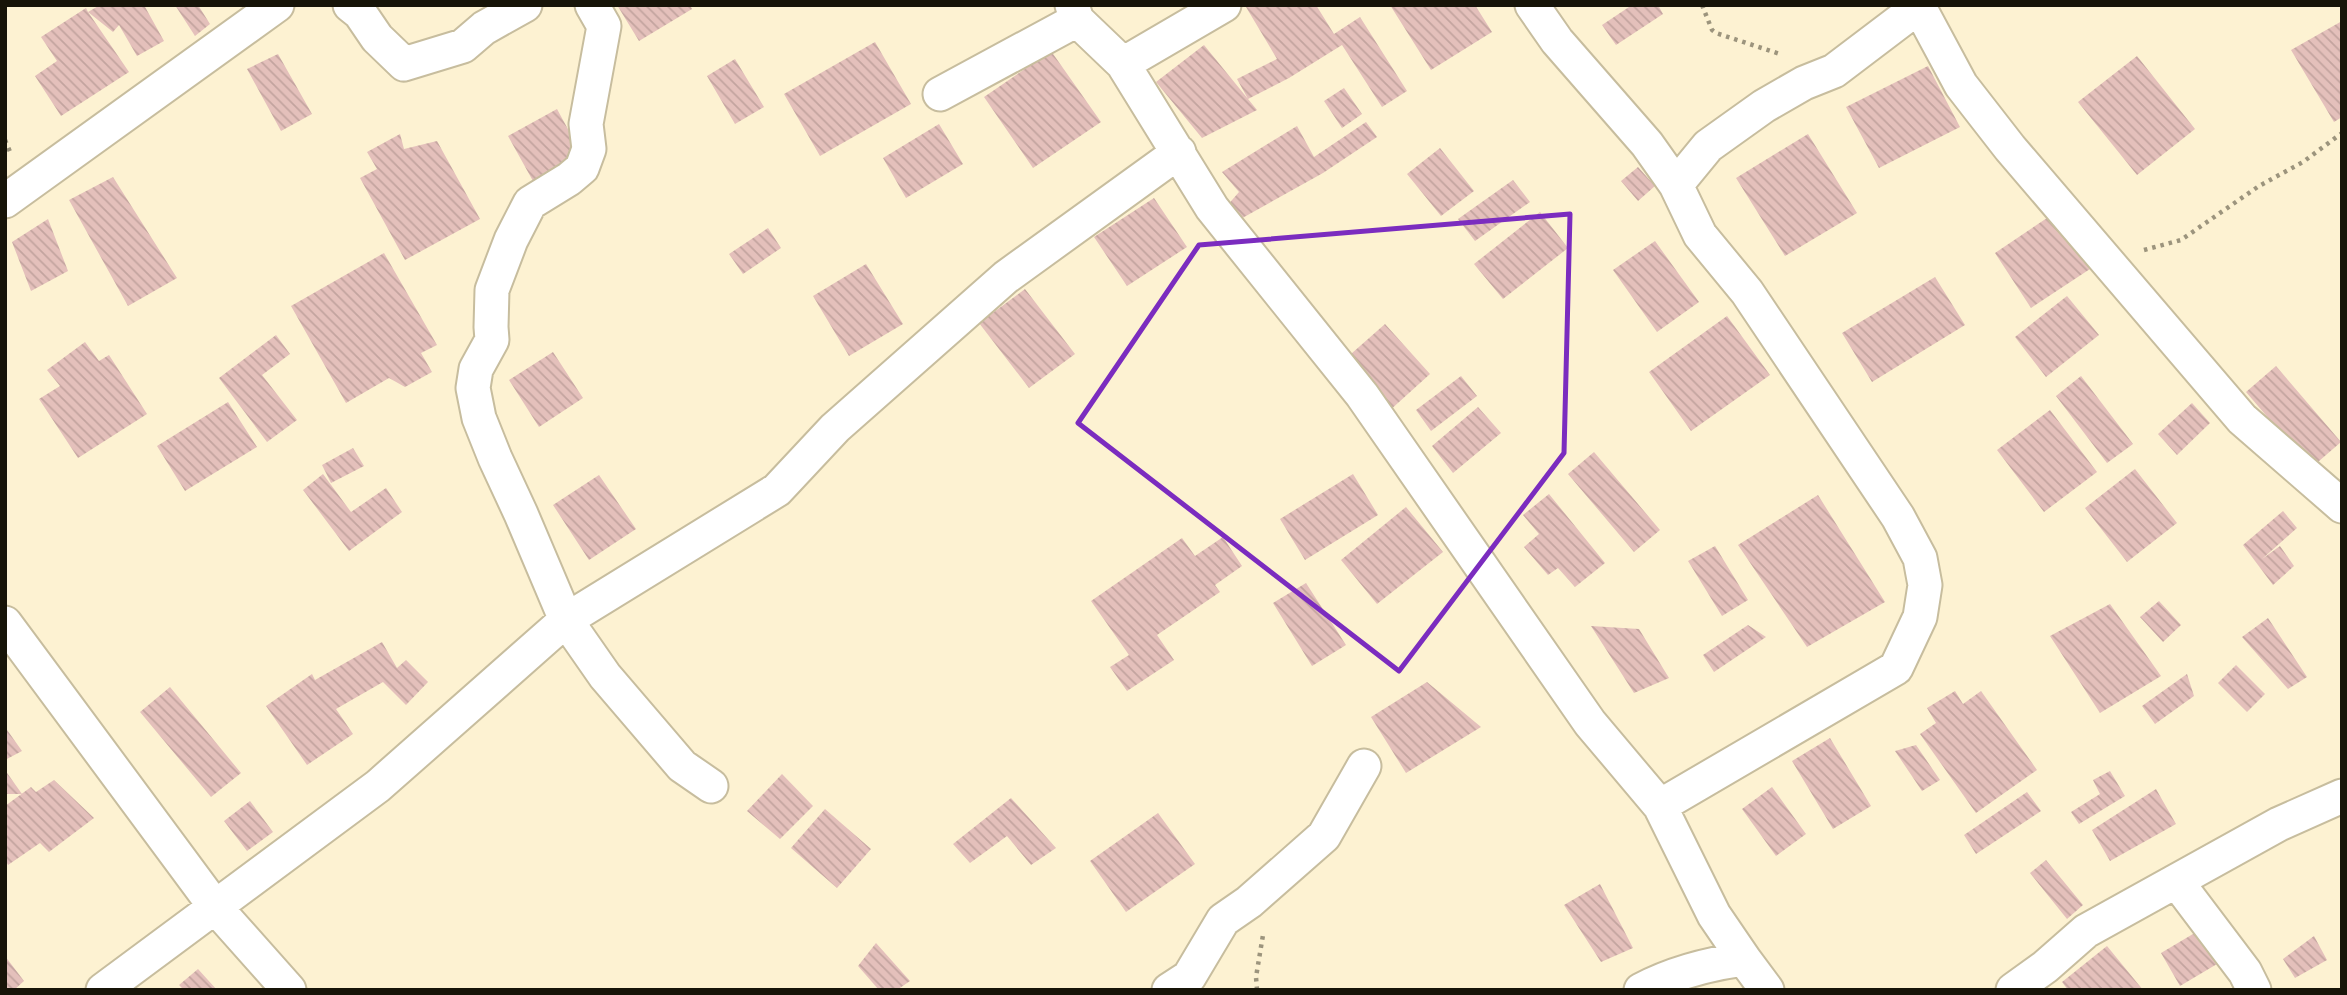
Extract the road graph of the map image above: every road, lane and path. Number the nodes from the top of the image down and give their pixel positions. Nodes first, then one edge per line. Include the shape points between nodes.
1 (277, 5) edge
2 (350, 5) edge
3 (525, 5) edge
4 (592, 5) edge
5 (1224, 5) edge
6 (1532, 5) edge
7 (1702, 5) edge
8 (1919, 6) edge
9 (1074, 13) edge
10 (1123, 64) junction
11 (1834, 71) junction
12 (940, 94) dead end
13 (2342, 133) edge
14 (1179, 152) junction
15 (1676, 185) junction
16 (5, 201) edge
17 (2105, 259) junction
18 (2342, 506) edge
19 (566, 620) junction
20 (5, 623) edge
21 (1364, 766) dead end
22 (711, 786) dead end
23 (2342, 796) edge
24 (1660, 806) junction
25 (2177, 882) junction
26 (216, 908) junction
27 (1744, 960) junction
28 (103, 990) edge
29 (289, 990) edge
30 (1169, 990) edge
31 (1641, 990) edge
32 (1767, 990) edge
33 (2013, 990) edge
34 (2254, 990) edge

1 - 16 street
2 - 3 street via 404,64 463,46
4 - 19 street via 604,26 586,124 589,149 582,168 530,203 511,240 492,290 492,340 476,369 474,388 479,418
5 - 10 street
6 - 15 street
7 - 11 path via 1712,30 1720,35
8 - 11 street
8 - 17 street via 1961,85
9 - 10 street
9 - 12 street
10 - 14 street
11 - 15 street via 1764,106 1708,146
13 - 17 path via 2181,240
14 - 19 street via 1006,277 835,428 777,490
14 - 24 street via 1212,208 1362,395 1590,723
15 - 24 street via 1700,235 1747,292 1898,517 1920,558 1925,584 1920,617 1896,668
17 - 18 street via 2242,419
19 - 22 street via 605,676 682,766
19 - 26 street via 378,786
20 - 26 street
21 - 30 street via 1324,836 1223,920 1189,977
23 - 25 street via 2279,824
24 - 27 street via 1714,915
25 - 33 street via 2086,931
25 - 34 street
26 - 28 street
26 - 29 street
27 - 31 street via 1665,978
27 - 32 street

